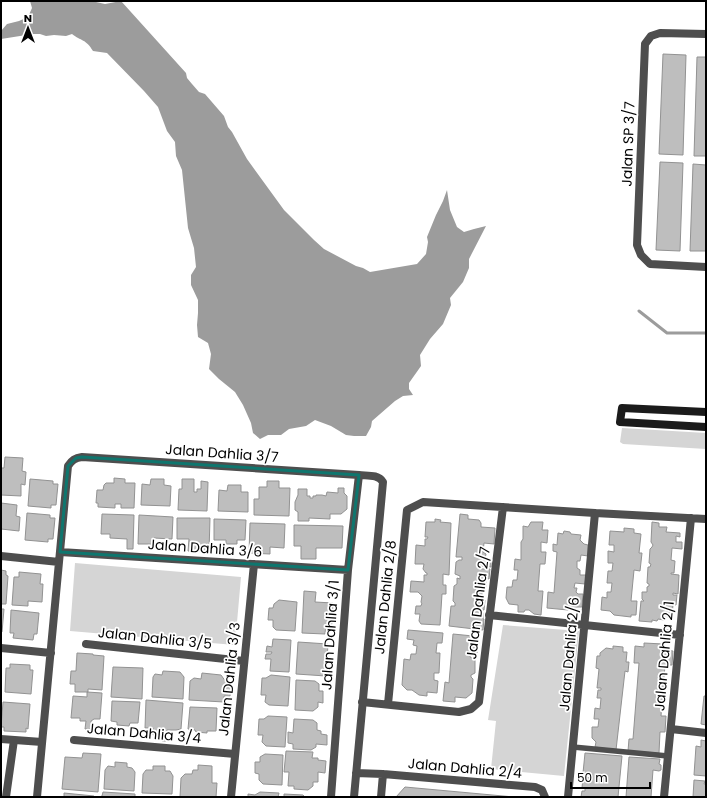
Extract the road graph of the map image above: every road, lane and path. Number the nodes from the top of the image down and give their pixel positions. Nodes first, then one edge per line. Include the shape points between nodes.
1 (706, 34) edge
2 (706, 267) edge
3 (706, 412) edge
4 (706, 427) edge
5 (359, 475) junction
6 (503, 507) junction
7 (595, 513) junction
8 (691, 518) junction
9 (706, 519) edge
10 (60, 552) junction
11 (1, 556) edge
12 (59, 562) junction
13 (254, 564) junction
14 (348, 570) junction
15 (489, 615) junction
16 (585, 625) junction
17 (680, 635) junction
18 (86, 644) dead end
19 (1, 648) edge
20 (51, 653) junction
21 (244, 661) junction
22 (362, 702) junction
23 (388, 704) junction
24 (671, 729) junction
25 (706, 733) edge
26 (1, 739) edge
27 (14, 740) junction
28 (74, 740) dead end
29 (42, 742) junction
30 (573, 746) junction
31 (235, 754) junction
32 (668, 756) junction
33 (356, 773) junction
34 (384, 774) junction
35 (6, 797) edge
36 (37, 797) edge
37 (231, 797) edge
38 (331, 797) edge
39 (354, 797) edge
40 (381, 797) edge
41 (545, 797) edge
42 (568, 797) edge
43 (664, 797) edge

1 - 2 street, Jalan SP 3/7 via 660,34 651,36 645,44 637,246 641,255 650,264
3 - 4 street via 622,408 620,422
5 - 10 street, Jalan Dahlia 3/7 via 76,458 68,466
5 - 14 street, Jalan Dahlia 3/1
5 - 22 street, Jalan Dahlia 3/7 via 378,477 383,482
6 - 7 street
6 - 15 street, Jalan Dahlia 2/7
6 - 23 street, Jalan Dahlia 2/8 via 423,502 407,510
7 - 8 street
7 - 16 street, Jalan Dahlia 2/6
8 - 9 street
8 - 17 street, Jalan Dahlia 2/1
10 - 12 street
10 - 13 street, Jalan Dahlia 3/6
11 - 12 street
12 - 20 street
13 - 14 street, Jalan Dahlia 3/6
13 - 21 street, Jalan Dahlia 3/3
14 - 38 street, Jalan Dahlia 3/1
15 - 16 street
15 - 23 street, Jalan Dahlia 2/7 via 478,702 471,709 459,712
16 - 17 street
16 - 30 street, Jalan Dahlia 2/6
17 - 24 street, Jalan Dahlia 2/1
18 - 21 street, Jalan Dahlia 3/5
19 - 20 street
20 - 29 street
21 - 31 street, Jalan Dahlia 3/3
22 - 23 street
22 - 33 street
24 - 25 street
24 - 32 street, Jalan Dahlia 2/1
26 - 27 street
27 - 29 street
27 - 35 street
28 - 31 street, Jalan Dahlia 3/4
29 - 36 street
30 - 32 lane
30 - 42 street, Jalan Dahlia 2/6
31 - 37 street, Jalan Dahlia 3/3
32 - 43 street, Jalan Dahlia 2/1
33 - 34 street, Jalan Dahlia 2/4
33 - 39 street
34 - 40 street
34 - 41 street, Jalan Dahlia 2/4 via 535,787 542,790

